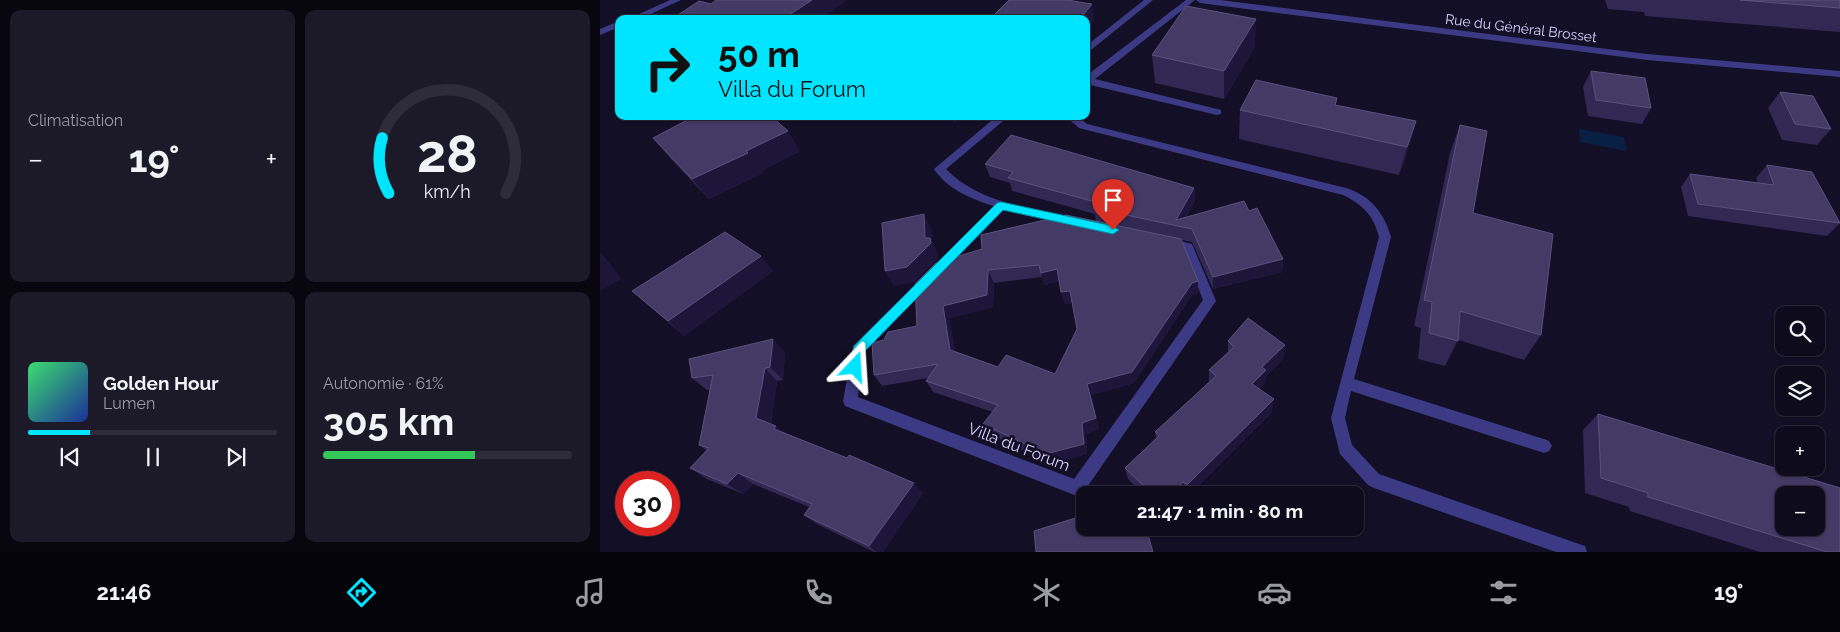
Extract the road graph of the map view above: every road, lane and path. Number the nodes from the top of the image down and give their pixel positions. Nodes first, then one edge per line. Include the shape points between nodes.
1 (677, 0) edge
2 (1149, 0) edge
3 (1191, 0) edge
4 (1200, 0) edge
5 (641, 15) edge
6 (615, 26) edge
7 (600, 32) edge
8 (1090, 48) edge
9 (1840, 74) edge
10 (1090, 78) edge
11 (1090, 81) edge
12 (1217, 112) dead end
13 (999, 120) edge
14 (1075, 120) edge
15 (1001, 206) junction
16 (1085, 224) edge
17 (1151, 239) edge
18 (1346, 383) junction
19 (1544, 446) dead end
20 (1579, 552) edge

1 - 5 street
2 - 8 street
3 - 10 street
4 - 9 street, Rue du Général Brosset via 1647,57
6 - 7 street
11 - 12 street
13 - 15 street via 939,169 947,180
14 - 18 street via 1083,126 1346,192 1372,208 1378,214 1385,237
15 - 16 street
15 - 17 street, Villa du Forum via 858,350 850,401 1077,488 1210,301 1188,247
18 - 19 street
18 - 20 street via 1338,418 1340,432 1345,449 1374,480

